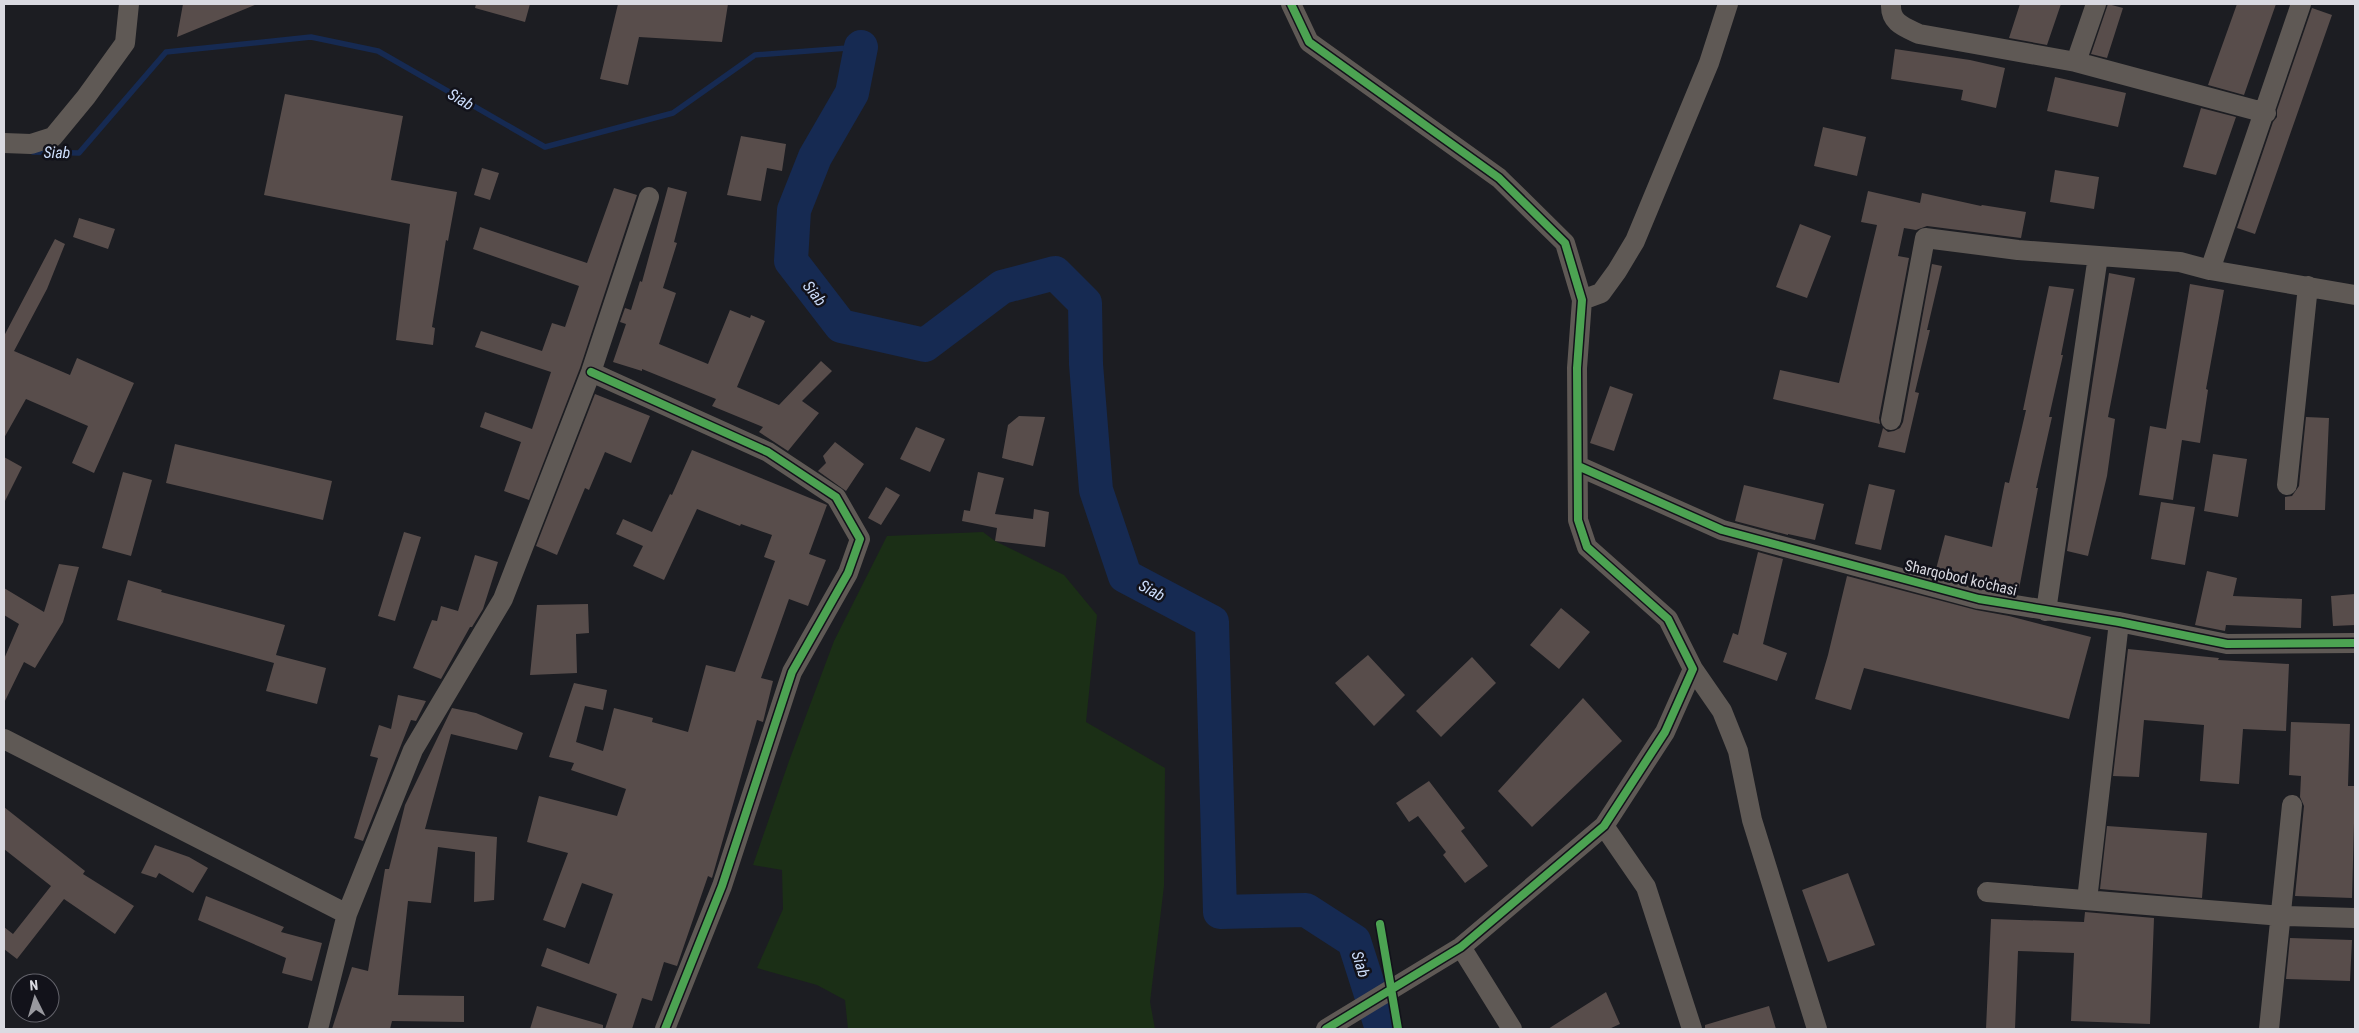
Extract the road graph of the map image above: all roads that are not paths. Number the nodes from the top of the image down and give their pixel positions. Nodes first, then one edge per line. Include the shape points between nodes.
1 (129, 4) edge
2 (1291, 4) edge
3 (1728, 4) edge
4 (1891, 4) edge
5 (2096, 4) edge
6 (2302, 4) edge
7 (2076, 62) junction
8 (2266, 113) junction
9 (4, 143) edge
10 (649, 197) dead end
11 (2098, 256) junction
12 (2210, 270) junction
13 (2308, 286) junction
14 (2355, 295) edge
15 (1582, 300) junction
16 (591, 372) junction
17 (1891, 420) dead end
18 (1578, 466) junction
19 (2287, 485) dead end
20 (2046, 610) junction
21 (2119, 622) junction
22 (2355, 643) edge
23 (1693, 669) junction
24 (4, 739) edge
25 (2292, 805) dead end
26 (1604, 826) junction
27 (1986, 892) dead end
28 (2087, 900) junction
29 (347, 914) junction
30 (2282, 916) junction
31 (2355, 918) edge
32 (1461, 947) junction
33 (318, 1029) edge
34 (665, 1029) edge
35 (1326, 1029) edge
36 (1512, 1029) edge
37 (1692, 1029) edge
38 (1817, 1029) edge
39 (2269, 1029) edge

1 - 9 street via 125,42 53,137 31,144
2 - 15 street via 1309,42 1499,178 1565,243
3 - 15 street via 1709,63 1635,241 1601,292
4 - 7 street via 1890,13 1899,26 1919,34
5 - 7 street
6 - 8 street
7 - 8 street
8 - 12 street
10 - 16 street
11 - 12 street via 2180,262
11 - 17 street via 1925,238
11 - 20 street
12 - 13 street
13 - 14 street
13 - 19 street
15 - 18 street via 1577,368
16 - 29 street via 503,599 413,750
16 - 34 street via 768,452 836,497 860,539 848,573 792,672 722,886
18 - 20 street, Sharqobod ko'chasi via 1722,530 1979,599
18 - 23 street via 1578,520 1587,547 1668,619
20 - 21 street, Sharqobod ko'chasi
21 - 22 street, Sharqobod ko'chasi via 2227,644
21 - 28 street
23 - 26 street via 1666,732
23 - 38 street via 1722,711 1738,751 1752,820
24 - 29 street
25 - 30 street
26 - 32 street
26 - 37 street via 1646,887
27 - 28 street
28 - 30 street
29 - 33 street
30 - 31 street
30 - 39 street
32 - 35 street
32 - 36 street

